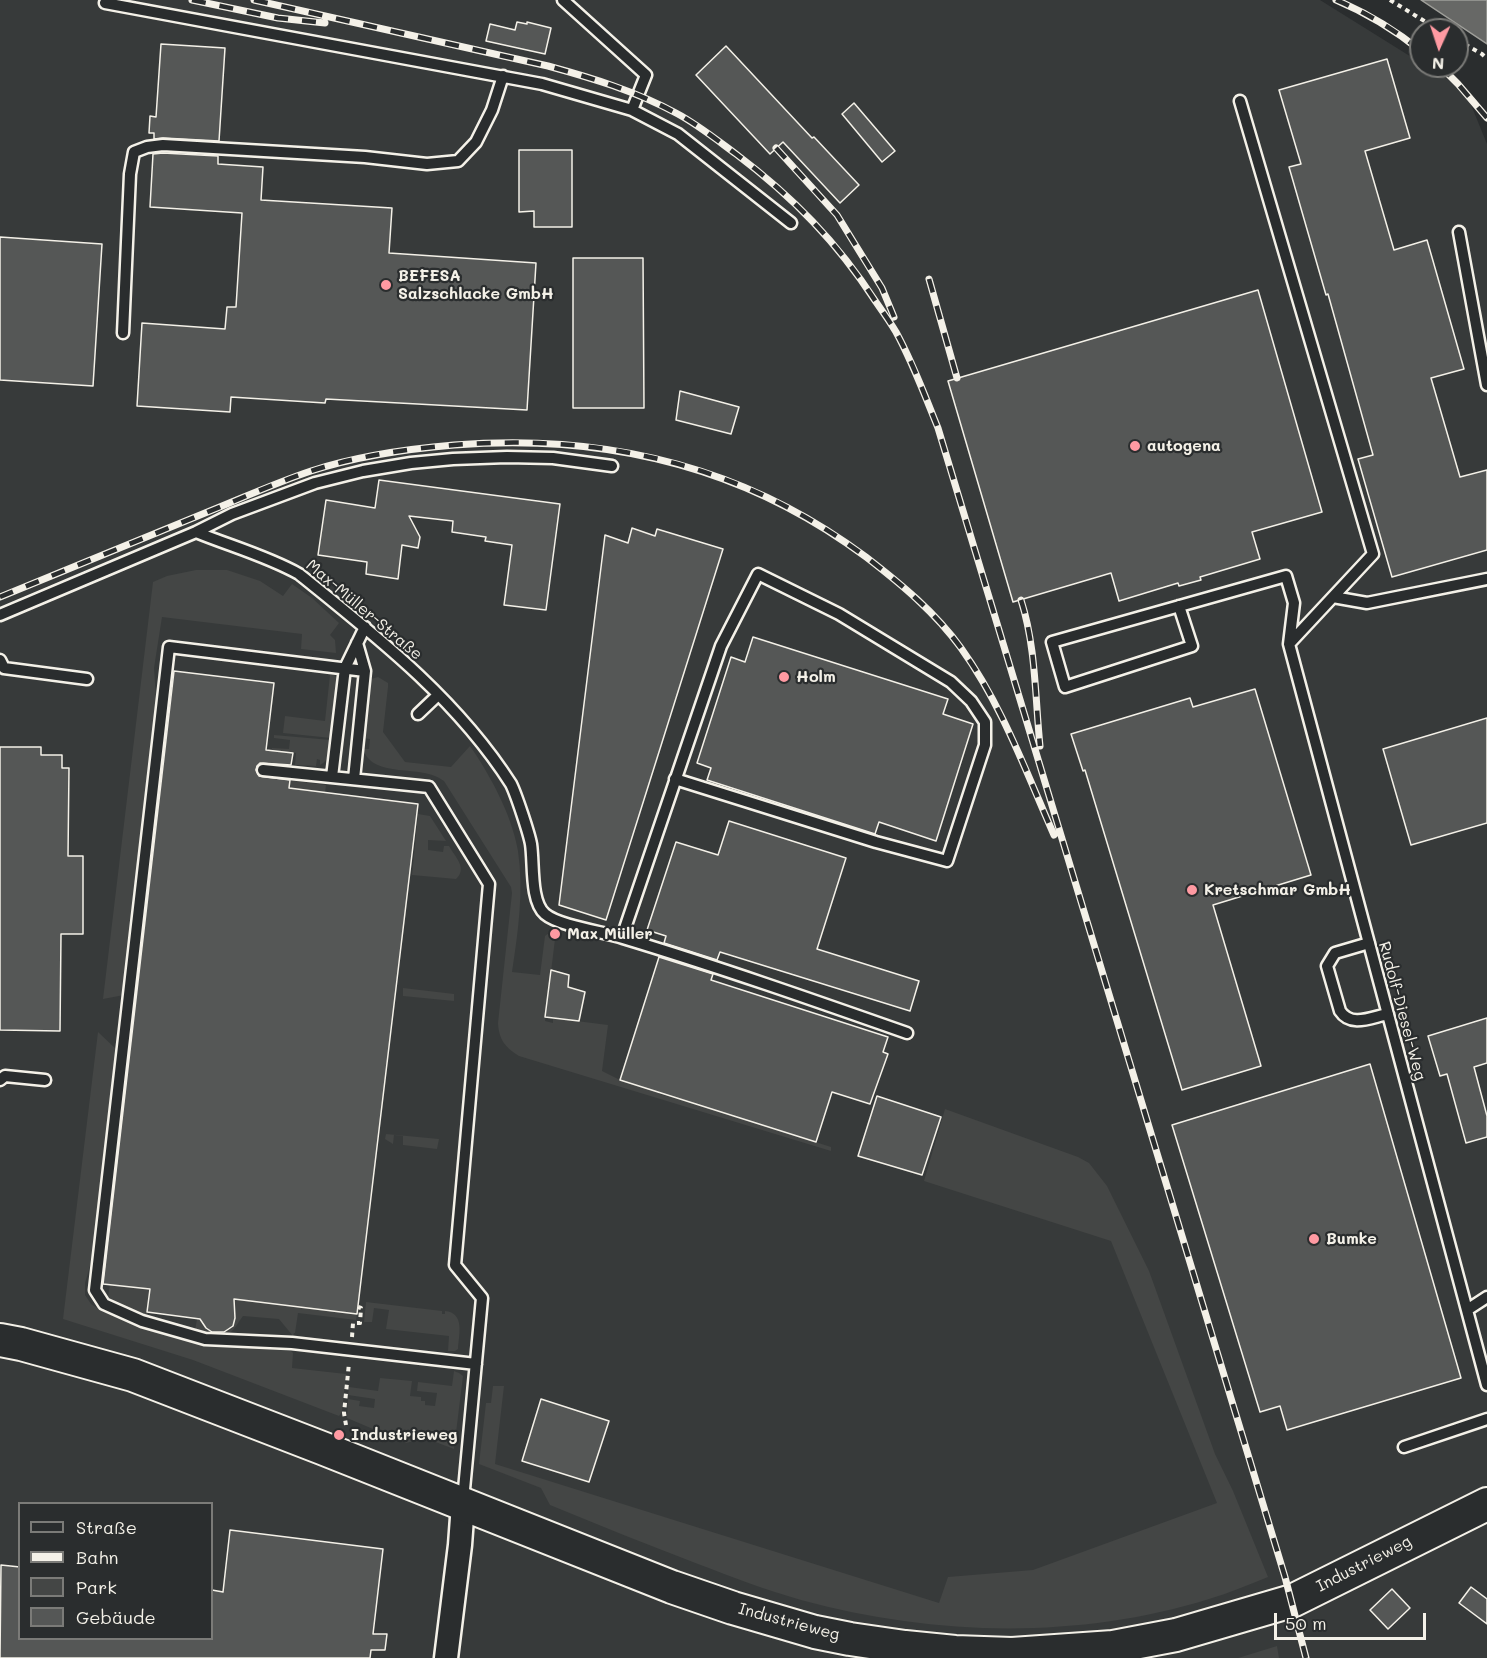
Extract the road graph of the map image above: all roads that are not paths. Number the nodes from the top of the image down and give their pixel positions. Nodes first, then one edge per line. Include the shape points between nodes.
1 (563, 0) edge
2 (105, 3) dead end
3 (503, 76) junction
4 (1240, 101) dead end
5 (632, 110) junction
6 (791, 223) dead end
7 (1459, 232) dead end
8 (123, 333) dead end
9 (1487, 385) edge
10 (612, 466) dead end
11 (196, 532) junction
12 (1487, 579) edge
13 (1333, 597) junction
14 (1179, 606) junction
15 (0, 615) edge
16 (365, 627) junction
17 (357, 643) junction
18 (1289, 644) junction
19 (0, 660) edge
20 (345, 668) junction
21 (365, 671) junction
22 (87, 679) dead end
23 (438, 695) junction
24 (418, 714) dead end
25 (263, 770) dead end
26 (332, 777) junction
27 (354, 779) junction
28 (675, 779) junction
29 (622, 938) junction
30 (1369, 944) junction
31 (1388, 1014) junction
32 (907, 1033) dead end
33 (0, 1080) edge
34 (45, 1080) dead end
35 (1487, 1297) edge
36 (1467, 1310) junction
37 (0, 1340) edge
38 (476, 1364) junction
39 (1487, 1385) edge
40 (1487, 1419) edge
41 (1404, 1447) dead end
42 (463, 1504) junction
43 (1487, 1504) edge
44 (446, 1658) edge

1 - 5 lane via 646,75
2 - 3 lane
3 - 5 lane
3 - 8 lane via 476,142 458,161 427,164 163,145 134,152
4 - 13 lane via 1373,554
5 - 6 lane via 678,134
7 - 9 lane
10 - 11 lane via 507,457 411,463 315,483
11 - 15 lane
11 - 16 lane, Max-Müller-Straße via 299,573
12 - 13 lane via 1367,603
13 - 18 lane
14 - 14 lane via 1052,642 1065,687 1192,646
14 - 18 lane via 1286,576 1294,603
16 - 17 lane
16 - 23 lane, Max-Müller-Straße
17 - 20 lane
17 - 21 lane
18 - 30 lane, Rudolf-Diesel-Weg
19 - 22 lane via 4,668
20 - 21 lane
20 - 26 lane
20 - 38 lane via 169,647 95,1290 104,1304 142,1321 205,1339 292,1343
21 - 27 lane
23 - 24 lane
23 - 29 lane, Max-Müller-Straße via 470,728 512,787 531,842 536,900 544,913 556,921
25 - 26 lane
26 - 27 lane
27 - 38 lane via 429,787 489,884 455,1265 482,1298
28 - 28 lane via 721,646 758,574 839,614 951,682 985,722 985,745 947,861
28 - 29 lane
29 - 32 lane
30 - 31 lane, Rudolf-Diesel-Weg
30 - 31 lane via 1335,953 1327,966 1344,1017 1351,1021
31 - 36 lane, Rudolf-Diesel-Weg
33 - 34 lane via 5,1076
35 - 36 lane
36 - 39 lane, Rudolf-Diesel-Weg
37 - 42 street, Industrieweg via 134,1376
38 - 42 lane
40 - 41 lane
42 - 43 street, Industrieweg via 672,1587 815,1632 905,1647 1012,1654 1124,1645 1176,1635 1292,1601
42 - 44 street

